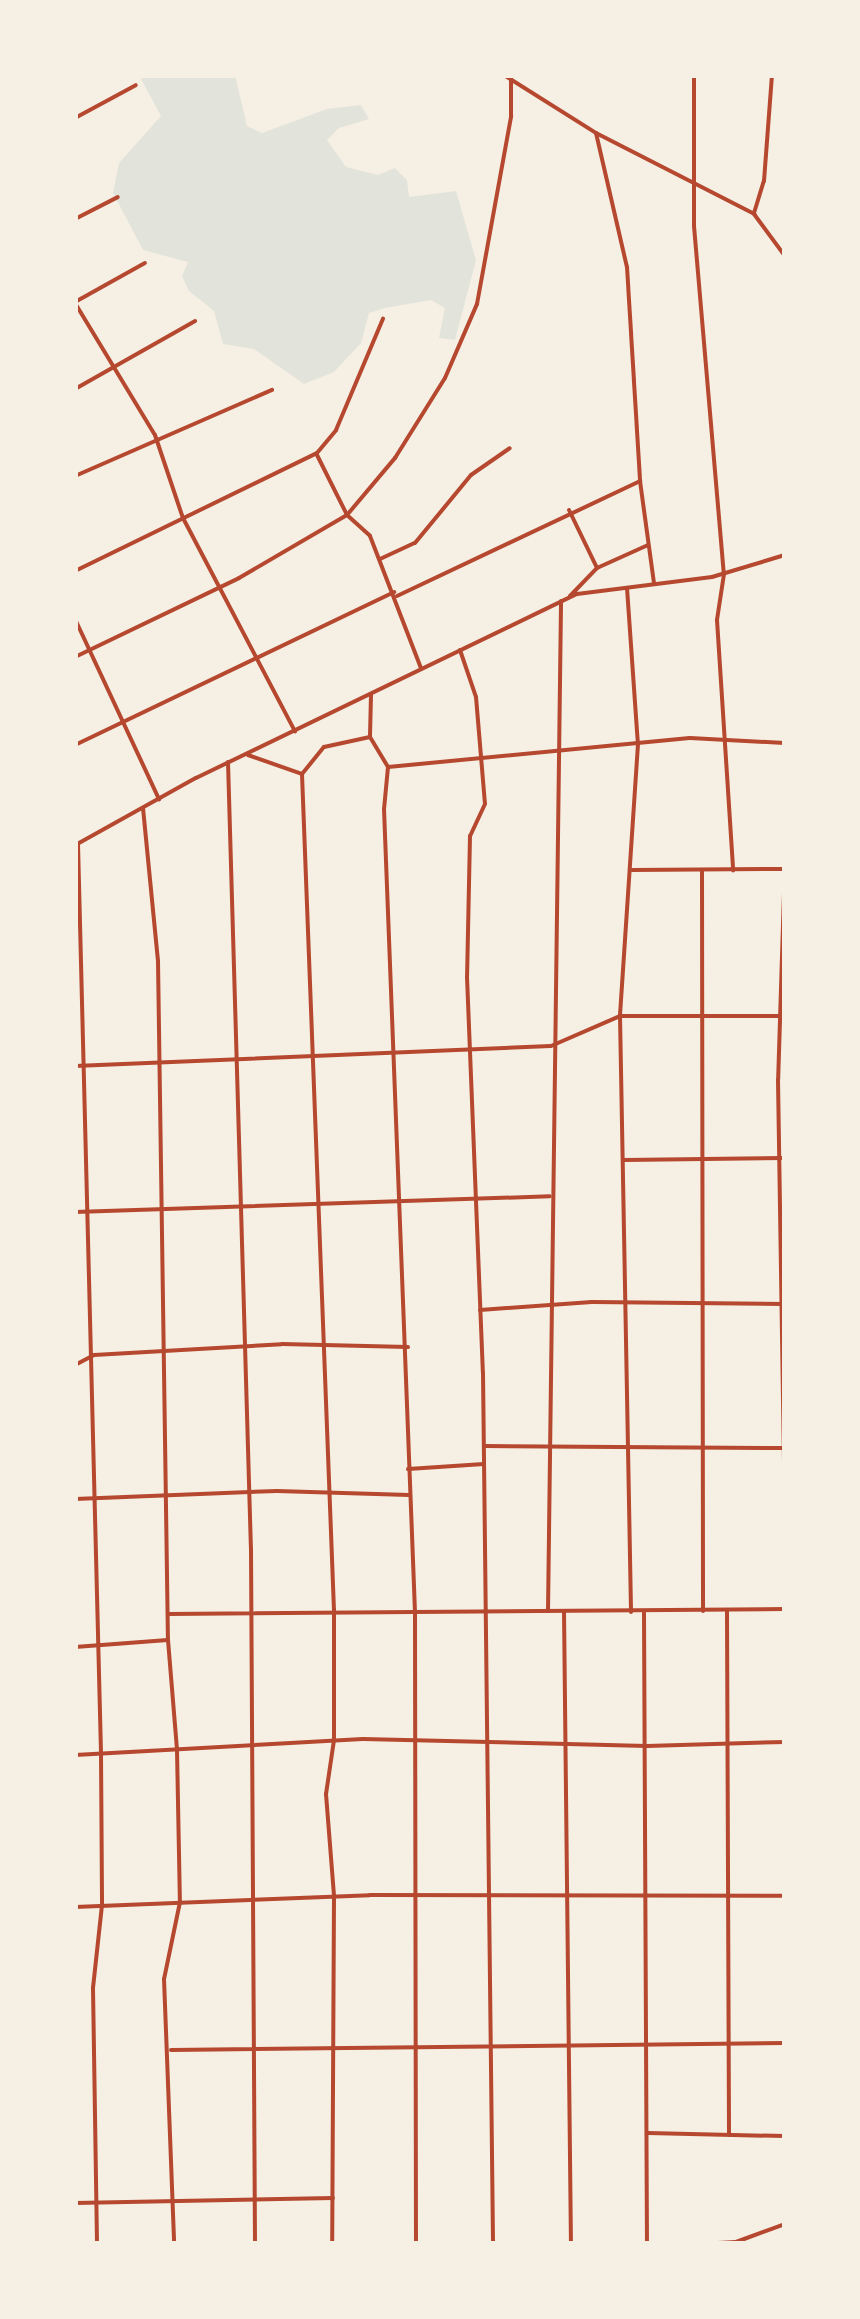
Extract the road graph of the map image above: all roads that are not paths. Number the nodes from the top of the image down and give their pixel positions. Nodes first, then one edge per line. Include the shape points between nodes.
1 (694, 75) edge
2 (772, 75) edge
3 (508, 77) edge
4 (136, 85) dead end
5 (75, 118) edge
6 (596, 134) junction
7 (692, 182) junction
8 (118, 197) dead end
9 (754, 214) junction
10 (75, 219) edge
11 (782, 241) edge
12 (785, 256) edge
13 (146, 263) dead end
14 (75, 303) edge
15 (383, 319) dead end
16 (194, 321) dead end
17 (115, 367) junction
18 (75, 389) edge
19 (272, 390) dead end
20 (156, 435) junction
21 (510, 448) dead end
22 (316, 453) junction
23 (75, 476) edge
24 (640, 482) junction
25 (570, 510) junction
26 (348, 514) junction
27 (183, 518) junction
28 (648, 545) junction
29 (785, 554) edge
30 (380, 558) junction
31 (597, 568) junction
32 (75, 571) edge
33 (724, 574) junction
34 (654, 583) junction
35 (219, 588) junction
36 (628, 588) junction
37 (396, 594) junction
38 (569, 598) junction
39 (562, 602) junction
40 (75, 619) edge
41 (90, 650) junction
42 (460, 650) junction
43 (256, 656) junction
44 (75, 657) edge
45 (421, 668) junction
46 (370, 693) junction
47 (124, 720) junction
48 (295, 731) junction
49 (370, 737) junction
50 (725, 738) junction
51 (785, 743) edge
52 (75, 744) edge
53 (638, 744) junction
54 (559, 750) junction
55 (246, 754) junction
56 (483, 759) junction
57 (228, 762) junction
58 (388, 767) junction
59 (302, 774) junction
60 (160, 800) junction
61 (143, 808) junction
62 (76, 845) edge
63 (785, 861) edge
64 (632, 870) junction
65 (702, 870) junction
66 (734, 870) junction
67 (784, 870) edge
68 (620, 1016) junction
69 (783, 1016) edge
70 (699, 1018) junction
71 (551, 1046) junction
72 (469, 1049) junction
73 (392, 1052) junction
74 (316, 1057) junction
75 (240, 1062) junction
76 (158, 1064) junction
77 (75, 1066) edge
78 (86, 1066) junction
79 (783, 1158) edge
80 (702, 1159) junction
81 (624, 1160) junction
82 (551, 1196) junction
83 (477, 1198) junction
84 (400, 1201) junction
85 (320, 1204) junction
86 (241, 1206) junction
87 (161, 1210) junction
88 (75, 1212) edge
89 (91, 1212) junction
90 (626, 1303) junction
91 (705, 1304) junction
92 (783, 1304) edge
93 (550, 1305) junction
94 (480, 1310) junction
95 (326, 1345) junction
96 (408, 1346) junction
97 (246, 1347) junction
98 (166, 1352) junction
99 (94, 1355) junction
100 (75, 1365) edge
101 (484, 1446) junction
102 (550, 1448) junction
103 (704, 1448) junction
104 (784, 1448) edge
105 (624, 1449) junction
106 (484, 1464) junction
107 (408, 1469) junction
108 (329, 1492) junction
109 (249, 1493) junction
110 (408, 1495) junction
111 (168, 1496) junction
112 (96, 1498) junction
113 (75, 1499) edge
114 (785, 1534) edge
115 (785, 1609) edge
116 (334, 1610) junction
117 (485, 1610) junction
118 (248, 1611) junction
119 (548, 1611) junction
120 (564, 1611) junction
121 (702, 1611) junction
122 (726, 1611) junction
123 (631, 1612) junction
124 (644, 1613) junction
125 (168, 1614) junction
126 (415, 1614) junction
127 (168, 1640) junction
128 (98, 1646) junction
129 (75, 1648) edge
130 (414, 1738) junction
131 (334, 1740) junction
132 (490, 1742) junction
133 (785, 1742) edge
134 (728, 1743) junction
135 (254, 1745) junction
136 (567, 1745) junction
137 (647, 1746) junction
138 (177, 1750) junction
139 (101, 1754) junction
140 (75, 1755) edge
141 (334, 1896) junction
142 (416, 1896) junction
143 (490, 1896) junction
144 (785, 1896) edge
145 (565, 1898) junction
146 (727, 1898) junction
147 (255, 1899) junction
148 (648, 1899) junction
149 (180, 1902) junction
150 (102, 1905) junction
151 (75, 1907) edge
152 (570, 2043) junction
153 (648, 2043) junction
154 (785, 2043) edge
155 (415, 2044) junction
156 (488, 2044) junction
157 (726, 2044) junction
158 (332, 2045) junction
159 (170, 2050) junction
160 (252, 2051) junction
161 (648, 2133) junction
162 (729, 2135) junction
163 (785, 2136) edge
164 (251, 2198) junction
165 (333, 2198) junction
166 (96, 2202) junction
167 (172, 2202) junction
168 (75, 2203) edge
169 (785, 2224) edge
170 (97, 2244) edge
171 (174, 2244) edge
172 (255, 2244) edge
173 (332, 2244) edge
174 (416, 2244) edge
175 (494, 2244) edge
176 (571, 2244) edge
177 (647, 2244) edge
178 (700, 2244) edge

1 - 7 street
2 - 9 street via 764,181
3 - 6 street
3 - 26 street via 509,125 473,317 405,442
4 - 5 street
6 - 7 street
6 - 24 street via 627,267
7 - 9 street
7 - 33 street
8 - 10 street
9 - 11 street
11 - 12 street
13 - 14 street
14 - 17 street
15 - 22 street via 336,430
16 - 17 street
17 - 18 street
17 - 20 street
19 - 20 street
20 - 23 street
20 - 27 street
21 - 30 street via 471,475 448,512 416,543
22 - 26 street
22 - 27 street
24 - 25 street
24 - 28 street
25 - 31 street
25 - 37 street
26 - 30 street
26 - 35 street
27 - 32 street
27 - 35 street
28 - 31 street
28 - 34 street
29 - 33 street
30 - 37 street
31 - 38 street
33 - 34 street
33 - 50 street via 716,620
34 - 36 street
35 - 41 street
35 - 43 street
36 - 38 street
36 - 53 street
37 - 43 street
37 - 45 street
38 - 39 street
39 - 42 street
39 - 54 street
40 - 41 street
41 - 44 street
41 - 47 street
42 - 45 street
42 - 56 street via 474,686
43 - 47 street
43 - 48 street
45 - 46 street
46 - 48 street
46 - 49 street
47 - 52 street
47 - 60 street
48 - 55 street
49 - 58 street
49 - 59 street via 324,747
50 - 51 street
50 - 53 street
50 - 66 street
53 - 54 street
53 - 64 street
54 - 56 street
54 - 71 street
55 - 57 street
55 - 59 street
56 - 58 street
56 - 72 street via 485,804 470,836
57 - 60 street
57 - 75 street
58 - 73 street
59 - 74 street
60 - 61 street
61 - 62 street
61 - 76 street via 158,962
62 - 78 street
63 - 67 street
64 - 65 street
64 - 68 street
65 - 66 street
65 - 70 street
66 - 67 street
67 - 69 street
68 - 70 street
68 - 71 street
68 - 81 street
69 - 70 street
69 - 79 street
70 - 80 street
71 - 72 street
71 - 82 street
72 - 73 street
72 - 83 street
73 - 74 street
73 - 84 street
74 - 75 street
74 - 85 street
75 - 76 street
75 - 86 street
76 - 78 street
76 - 87 street
77 - 78 street
78 - 89 street
79 - 80 street
79 - 92 street
80 - 81 street
80 - 91 street
81 - 90 street
82 - 83 street
82 - 93 street
83 - 84 street
83 - 94 street
84 - 85 street
84 - 96 street
85 - 86 street
85 - 95 street
86 - 87 street
86 - 97 street
87 - 89 street
87 - 98 street
88 - 89 street
89 - 99 street
90 - 91 street
90 - 93 street
90 - 105 street
91 - 92 street
91 - 103 street
92 - 104 street
93 - 94 street
93 - 102 street
94 - 101 street
95 - 96 street
95 - 97 street
95 - 108 street
96 - 107 street
97 - 98 street
97 - 109 street
98 - 99 street
98 - 111 street
99 - 100 street
99 - 112 street
101 - 102 street
101 - 106 street
102 - 105 street
102 - 119 street
103 - 104 street
103 - 105 street
103 - 121 street
104 - 114 street
105 - 123 street
106 - 107 street
106 - 117 street
107 - 110 street
108 - 109 street
108 - 110 street
108 - 116 street
109 - 111 street
109 - 118 street
110 - 126 street
111 - 112 street
111 - 125 street
112 - 113 street
112 - 128 street
115 - 122 street
116 - 118 street
116 - 126 street
116 - 131 street
117 - 119 street
117 - 126 street
117 - 132 street
118 - 125 street
118 - 135 street
119 - 120 street
120 - 123 street
120 - 136 street
121 - 122 street
121 - 124 street
122 - 134 street
123 - 124 street
124 - 137 street
125 - 127 street
126 - 130 street
127 - 128 street
127 - 138 street
128 - 129 street
128 - 139 street
130 - 131 street
130 - 132 street
130 - 142 street
131 - 135 street
131 - 141 street via 326,1794
132 - 136 street
132 - 143 street
133 - 134 street
134 - 137 street
134 - 146 street
135 - 138 street
135 - 147 street
136 - 137 street
136 - 145 street
137 - 148 street
138 - 139 street
138 - 149 street
139 - 140 street
139 - 150 street
141 - 142 street
141 - 147 street
141 - 158 street
142 - 143 street
142 - 155 street
143 - 145 street
143 - 156 street
144 - 146 street
145 - 148 street
145 - 152 street
146 - 148 street
146 - 157 street
147 - 149 street
147 - 160 street
148 - 153 street
149 - 150 street
149 - 159 street via 164,1958
150 - 151 street
150 - 166 street via 93,1988
152 - 153 street
152 - 156 street
152 - 176 street
153 - 157 street
153 - 161 street
154 - 157 street
155 - 156 street
155 - 158 street
155 - 174 street
156 - 175 street
157 - 162 street
158 - 160 street
158 - 165 street
159 - 160 street
159 - 167 street
160 - 164 street
161 - 162 street
161 - 177 street
162 - 163 street
164 - 165 street
164 - 167 street
164 - 172 street
165 - 173 street
166 - 167 street
166 - 168 street
166 - 170 street
167 - 171 street
169 - 178 street via 736,2242

